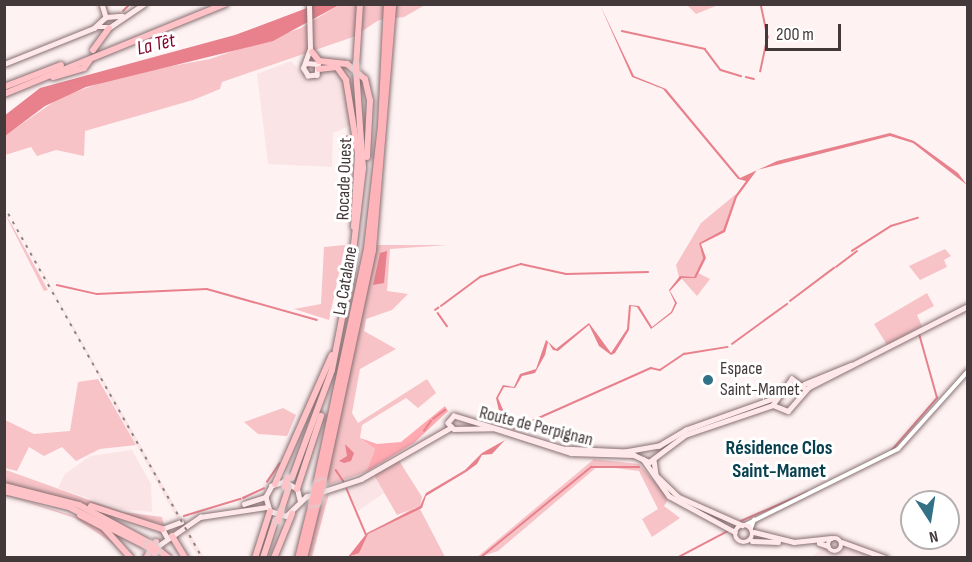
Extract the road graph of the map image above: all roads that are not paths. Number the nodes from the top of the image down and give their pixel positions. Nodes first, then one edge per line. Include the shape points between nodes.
1 (102, 4) edge
2 (144, 4) edge
3 (226, 4) edge
4 (310, 4) edge
5 (359, 4) edge
6 (387, 4) edge
7 (392, 4) edge
8 (213, 7) edge
9 (104, 19) junction
10 (389, 23) junction
11 (110, 24) junction
12 (94, 28) junction
13 (93, 50) dead end
14 (311, 52) junction
15 (89, 61) dead end
16 (340, 62) junction
17 (4, 63) edge
18 (306, 63) junction
19 (318, 65) junction
20 (47, 77) junction
21 (4, 92) edge
22 (356, 225) junction
23 (346, 303) junction
24 (968, 306) edge
25 (333, 355) junction
26 (968, 371) edge
27 (805, 387) junction
28 (773, 402) junction
29 (460, 423) junction
30 (449, 425) junction
31 (652, 446) junction
32 (644, 447) junction
33 (642, 458) junction
34 (655, 458) junction
35 (290, 478) junction
36 (275, 484) junction
37 (5, 489) edge
38 (27, 490) junction
39 (298, 490) junction
40 (266, 497) junction
41 (300, 502) junction
42 (314, 502) junction
43 (268, 509) junction
44 (292, 514) junction
45 (754, 519) junction
46 (744, 525) junction
47 (164, 530) junction
48 (752, 530) junction
49 (735, 532) junction
50 (171, 535) junction
51 (831, 538) junction
52 (752, 541) junction
53 (842, 543) junction
54 (828, 546) junction
55 (153, 547) junction
56 (841, 550) junction
57 (131, 558) edge
58 (146, 558) edge
59 (161, 558) edge
60 (169, 558) edge
61 (185, 558) edge
62 (255, 558) edge
63 (265, 558) edge
64 (274, 558) edge
65 (298, 558) edge
66 (303, 558) edge
67 (879, 558) edge
68 (886, 558) edge

1 - 9 main road
2 - 11 main road
3 - 8 highway
4 - 14 main road
5 - 22 highway, Rocade Ouest via 355,67 363,150
6 - 10 highway, La Catalane
7 - 10 highway, La Catalane
8 - 20 highway
8 - 21 highway via 62,65
9 - 11 main road
9 - 11 main road
9 - 12 main road
10 - 42 highway, La Catalane, bridge via 367,248
11 - 12 main road
11 - 13 highway
12 - 17 main road
14 - 16 highway via 319,61
14 - 18 main road
14 - 19 main road
15 - 20 highway via 84,68
16 - 19 highway
16 - 22 highway via 360,73 369,91
18 - 19 main road
18 - 19 main road via 308,76
19 - 22 highway via 336,67 346,80 358,153
20 - 21 highway
22 - 23 highway, Rocade Ouest
22 - 25 highway, Rocade Ouest
23 - 35 highway, Rocade Ouest via 327,387
23 - 39 highway via 337,362
24 - 27 main road
25 - 35 highway, Rocade Ouest
25 - 36 highway
26 - 45 street via 898,449
27 - 28 main road via 792,379
27 - 28 main road via 788,411
28 - 31 main road
28 - 34 main road via 685,435
29 - 30 main road
29 - 30 main road via 452,416
29 - 32 main road, Route de Perpignan via 574,451
29 - 33 main road, Route de Perpignan via 493,428 571,453
30 - 39 main road via 357,478
30 - 41 main road via 361,479
31 - 32 main road, Route de Perpignan
31 - 34 main road
32 - 33 main road
33 - 34 main road, Route de Perpignan
33 - 49 main road via 669,496
34 - 46 main road via 656,475 679,497
35 - 63 highway, Rocade Ouest, bridge
36 - 39 main road
36 - 40 main road
37 - 38 highway
37 - 55 highway via 69,507
37 - 57 highway via 92,521
38 - 47 highway
38 - 55 highway via 97,513
39 - 41 main road
40 - 43 main road
40 - 47 main road
41 - 44 main road
42 - 65 highway, La Catalane
42 - 66 highway, La Catalane
43 - 44 main road
43 - 50 main road via 212,513
43 - 62 highway
44 - 64 highway
45 - 46 street
45 - 48 street
46 - 48 main road
46 - 49 main road
47 - 50 main road
47 - 50 main road
47 - 55 main road
48 - 51 main road via 794,542
48 - 52 main road
49 - 52 main road via 741,543
50 - 58 main road
50 - 61 highway
51 - 53 main road
51 - 54 main road
52 - 54 main road
53 - 56 main road
53 - 68 main road
54 - 56 main road via 833,552
55 - 58 highway
55 - 59 highway
55 - 60 highway
56 - 67 main road

